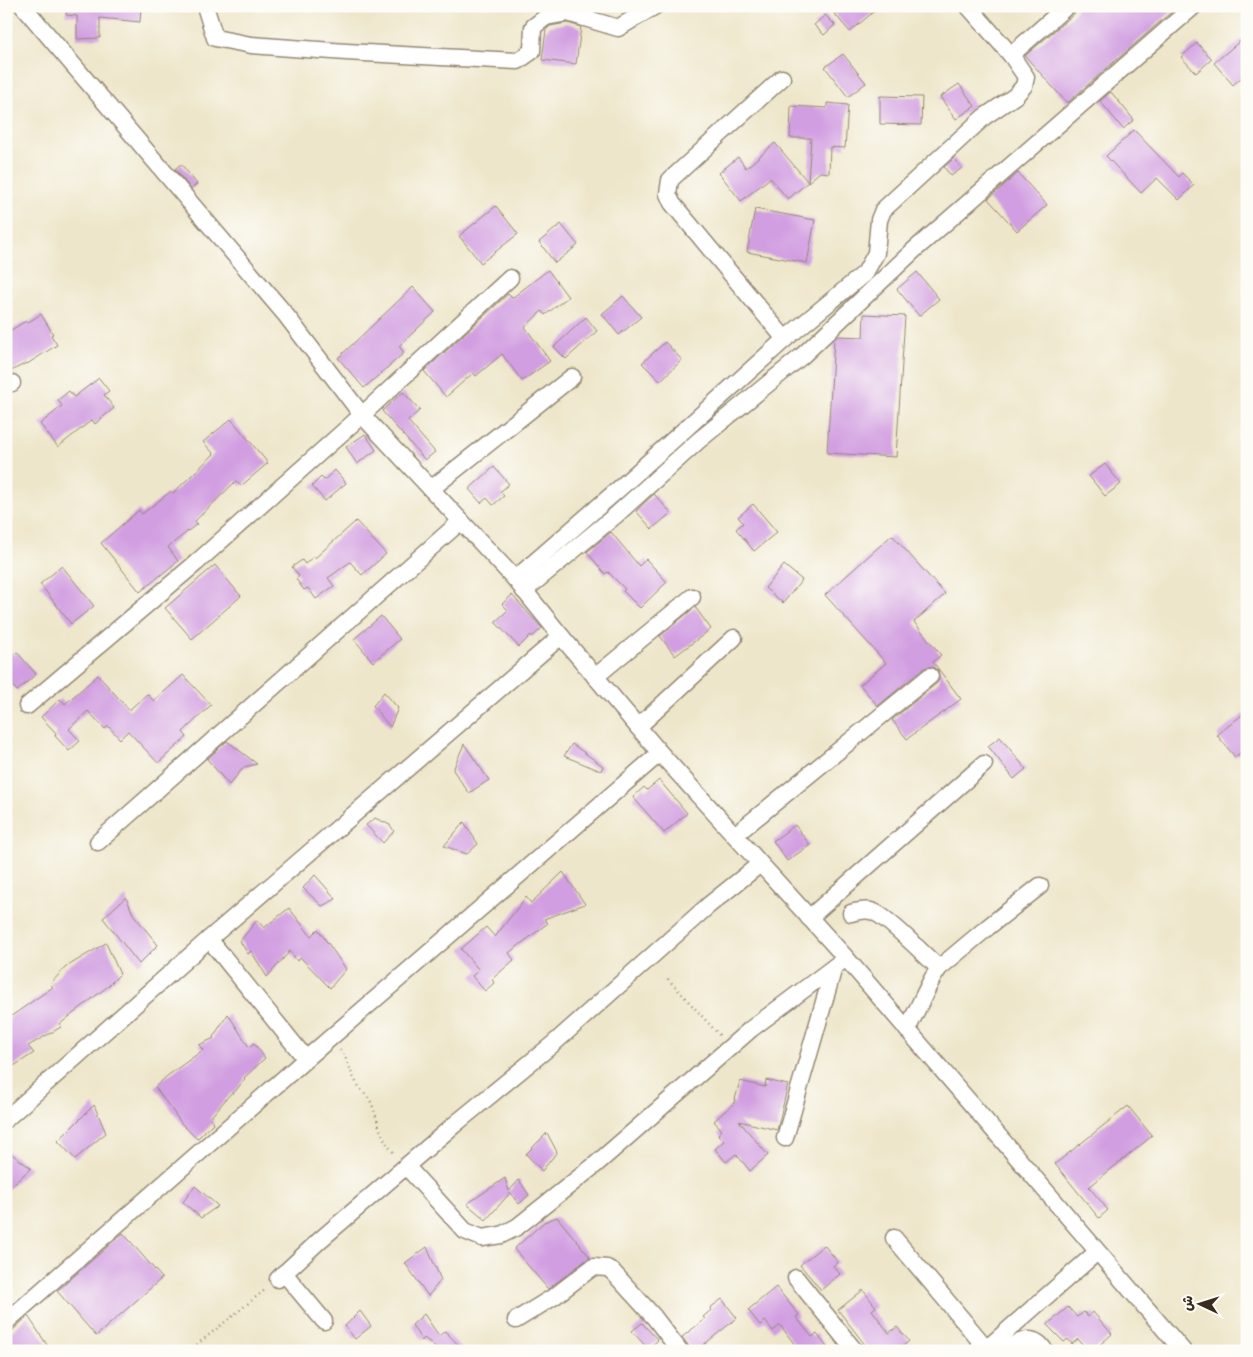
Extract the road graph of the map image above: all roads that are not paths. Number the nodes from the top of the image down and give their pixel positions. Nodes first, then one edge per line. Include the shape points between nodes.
1 (23, 6) edge
2 (205, 6) edge
3 (654, 6) edge
4 (968, 6) edge
5 (1067, 6) edge
6 (1194, 6) edge
7 (1011, 55) junction
8 (782, 78) dead end
9 (510, 278) dead end
10 (785, 339) junction
11 (572, 377) dead end
12 (362, 415) junction
13 (431, 489) junction
14 (461, 521) junction
15 (520, 585) junction
16 (692, 597) dead end
17 (561, 636) junction
18 (734, 638) dead end
19 (930, 676) dead end
20 (596, 677) junction
21 (27, 706) dead end
22 (638, 727) junction
23 (660, 753) junction
24 (984, 764) dead end
25 (735, 835) junction
26 (98, 842) dead end
27 (760, 864) junction
28 (1040, 886) dead end
29 (851, 913) dead end
30 (810, 918) junction
31 (209, 939) junction
32 (840, 962) junction
33 (939, 968) junction
34 (907, 1030) junction
35 (306, 1059) junction
36 (6, 1119) edge
37 (785, 1138) dead end
38 (406, 1166) junction
39 (894, 1238) dead end
40 (1096, 1252) junction
41 (796, 1278) dead end
42 (516, 1320) dead end
43 (324, 1321) dead end
44 (6, 1322) edge
45 (986, 1350) edge
46 (680, 1351) edge
47 (855, 1351) edge
48 (1006, 1351) edge
49 (1045, 1351) edge
50 (1183, 1351) edge

1 - 12 street via 285,314
2 - 3 street via 215,38 251,45 518,60 532,51 534,27 546,17 568,13 618,28
4 - 7 street
5 - 7 street
6 - 15 street via 912,251 802,356 698,441 616,516
7 - 10 street via 1026,77 1024,86 984,117 884,210 878,220 876,254 865,273
8 - 10 street via 670,180 668,188 672,203
9 - 12 street
10 - 15 street via 621,487
11 - 13 street
12 - 13 street
12 - 21 street via 196,563
13 - 14 street
14 - 15 street
14 - 26 street
15 - 17 street
16 - 20 street
17 - 20 street
17 - 31 street
18 - 22 street
19 - 25 street
20 - 22 street
22 - 23 street
23 - 25 street
23 - 35 street
24 - 30 street
25 - 27 street
27 - 30 street
27 - 38 street via 709,905 553,1044
28 - 33 street
29 - 33 street via 874,912
30 - 32 street
31 - 35 street
31 - 36 street
32 - 34 street
32 - 37 street
32 - 38 street via 751,1029 595,1165 517,1227 501,1235 482,1238 465,1231
33 - 34 street
34 - 40 street
35 - 44 street
38 - 43 street via 281,1276
39 - 45 street
40 - 45 street
40 - 50 street
41 - 47 street
42 - 46 street via 594,1267 607,1268 654,1317
48 - 49 street via 1029,1339

